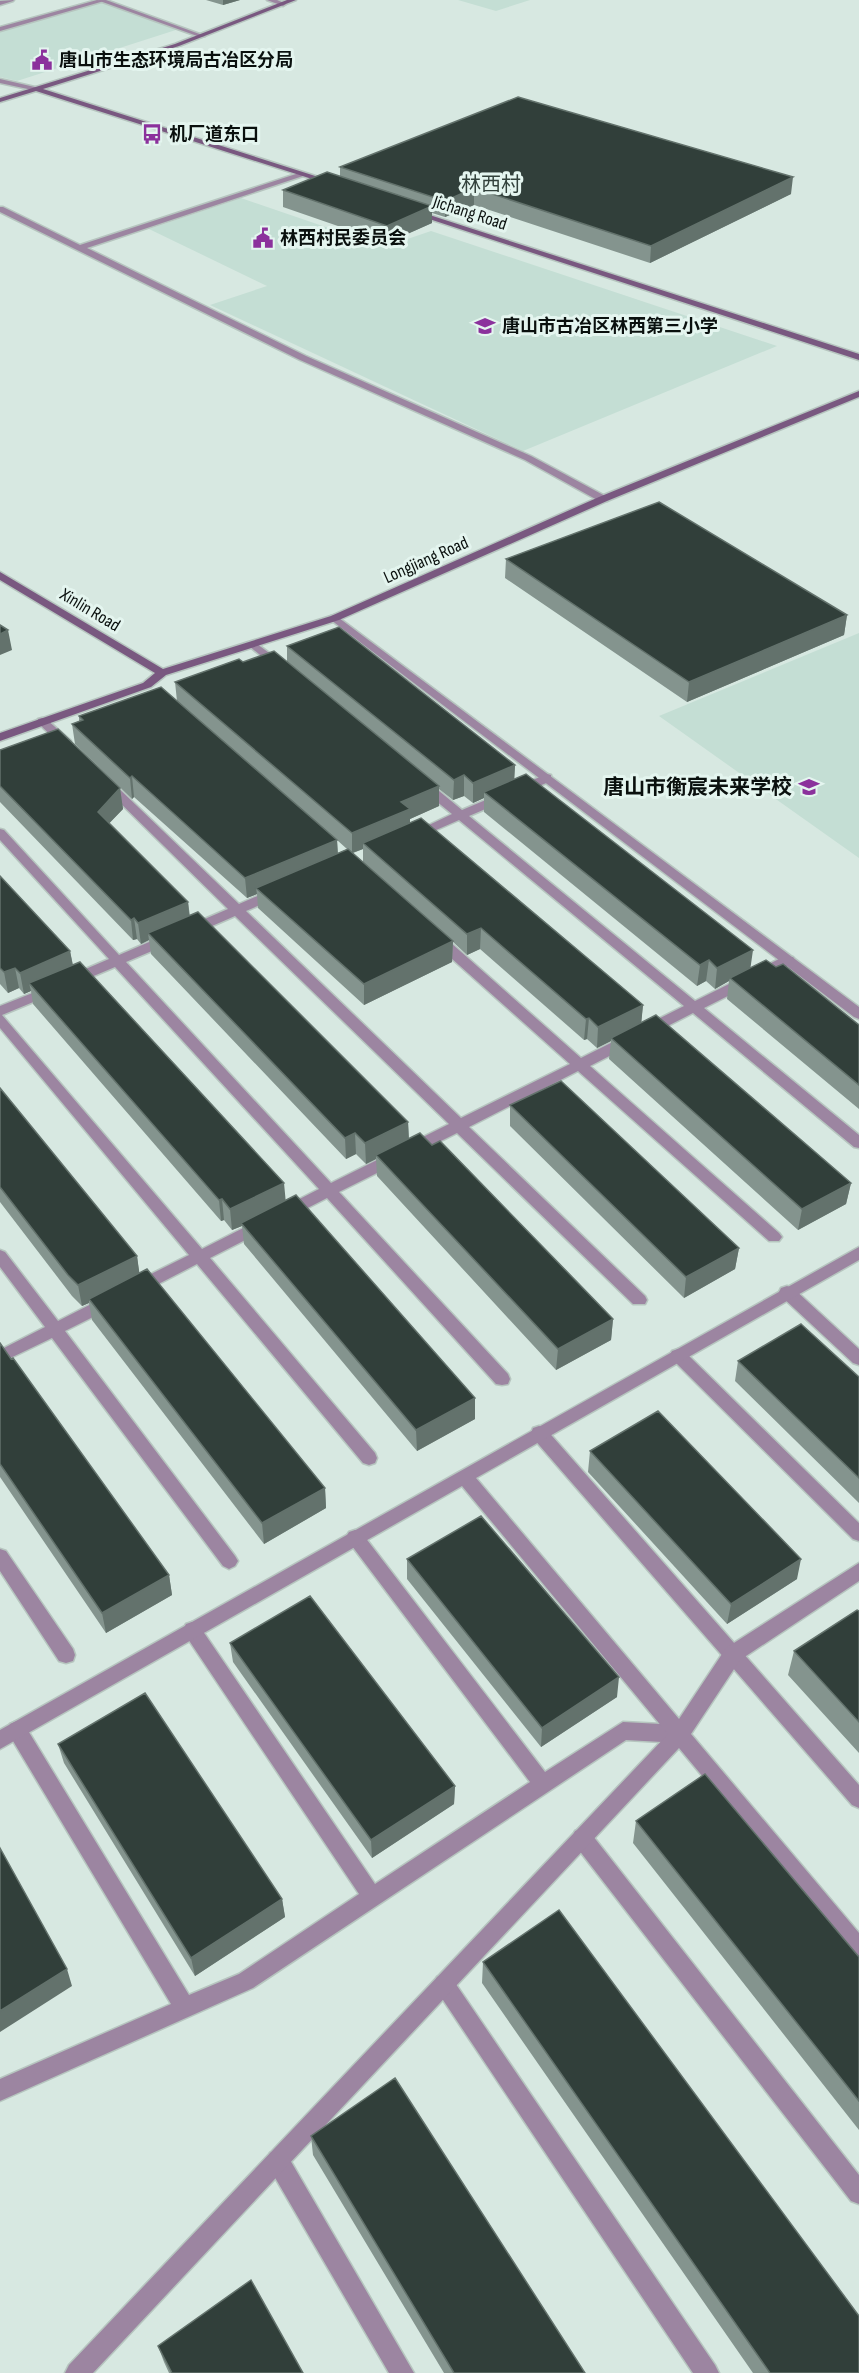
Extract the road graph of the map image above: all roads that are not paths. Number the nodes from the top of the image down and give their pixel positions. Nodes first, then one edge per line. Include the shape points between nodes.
1 (11, 0) edge
2 (100, 0) edge
3 (270, 0) edge
4 (292, 0) edge
5 (0, 3) edge
6 (283, 4) junction
7 (0, 29) edge
8 (202, 36) junction
9 (0, 81) edge
10 (37, 89) junction
11 (0, 100) edge
12 (302, 175) junction
13 (341, 187) edge
14 (0, 209) edge
15 (408, 209) edge
16 (80, 248) junction
17 (859, 357) edge
18 (859, 394) edge
19 (603, 500) junction
20 (0, 575) edge
21 (335, 618) junction
22 (253, 644) junction
23 (162, 673) junction
24 (289, 674) edge
25 (42, 721) junction
26 (0, 737) edge
27 (76, 753) edge
28 (93, 770) edge
29 (415, 778) edge
30 (548, 778) junction
31 (461, 815) junction
32 (0, 833) edge
33 (406, 838) edge
34 (289, 888) edge
35 (237, 910) junction
36 (430, 932) edge
37 (788, 960) junction
38 (118, 961) junction
39 (694, 1007) junction
40 (0, 1011) edge
41 (859, 1014) edge
42 (0, 1019) edge
43 (580, 1065) junction
44 (460, 1125) junction
45 (859, 1143) edge
46 (329, 1191) junction
47 (774, 1237) dead end
48 (859, 1253) edge
49 (0, 1256) edge
50 (200, 1256) junction
51 (787, 1292) junction
52 (639, 1300) dead end
53 (56, 1329) junction
54 (678, 1355) junction
55 (0, 1357) edge
56 (859, 1359) edge
57 (502, 1379) dead end
58 (539, 1433) junction
59 (369, 1458) dead end
60 (465, 1476) junction
61 (859, 1534) edge
62 (355, 1537) junction
63 (0, 1556) edge
64 (230, 1561) dead end
65 (859, 1571) edge
66 (192, 1630) junction
67 (733, 1654) junction
68 (66, 1655) dead end
69 (680, 1734) junction
70 (8, 1735) edge
71 (543, 1784) junction
72 (859, 1799) edge
73 (582, 1838) junction
74 (372, 1896) junction
75 (859, 1949) edge
76 (444, 1984) junction
77 (185, 2008) junction
78 (0, 2090) edge
79 (278, 2161) junction
80 (859, 2193) edge
81 (85, 2370) edge
82 (402, 2373) edge
83 (707, 2373) edge

1 - 5 street
2 - 7 street
2 - 8 street
3 - 6 street
4 - 6 street
6 - 8 street
8 - 10 street
9 - 10 street
10 - 11 street
10 - 12 street
12 - 13 street
12 - 16 street
14 - 16 street
15 - 17 street, Jichang Road
16 - 19 street via 303,358 528,458
18 - 19 street, Longjiang Road
19 - 21 street, Longjiang Road
20 - 23 street, Xinlin Road
21 - 22 street, Longjiang Road
21 - 30 street
22 - 23 street, Longjiang Road
22 - 24 street
23 - 25 street, Longjiang Road via 151,689
25 - 26 street, Longjiang Road
25 - 27 street
28 - 35 street
29 - 31 street
30 - 31 street
30 - 37 street
31 - 33 street
31 - 39 street
32 - 38 street
34 - 35 street
35 - 38 street
35 - 44 street
36 - 43 street
37 - 39 street
37 - 41 street
38 - 40 street
38 - 46 street
39 - 43 street
39 - 45 street
42 - 50 street
43 - 44 street
43 - 47 street
44 - 46 street
44 - 52 street
46 - 50 street
46 - 57 street
48 - 51 street
49 - 53 street
50 - 53 street
50 - 59 street
51 - 54 street
51 - 56 street
53 - 55 street
53 - 64 street
54 - 58 street
54 - 61 street
58 - 60 street
58 - 67 street
60 - 62 street
60 - 69 street
62 - 66 street
62 - 71 street
63 - 68 street
65 - 67 street
66 - 70 street
66 - 74 street
67 - 69 street
67 - 72 street
69 - 71 street via 623,1731
69 - 73 street
69 - 75 street
70 - 77 street
71 - 74 street
73 - 76 street
73 - 80 street
74 - 77 street via 246,1981
76 - 79 street
76 - 83 street
77 - 78 street
79 - 81 street
79 - 82 street

